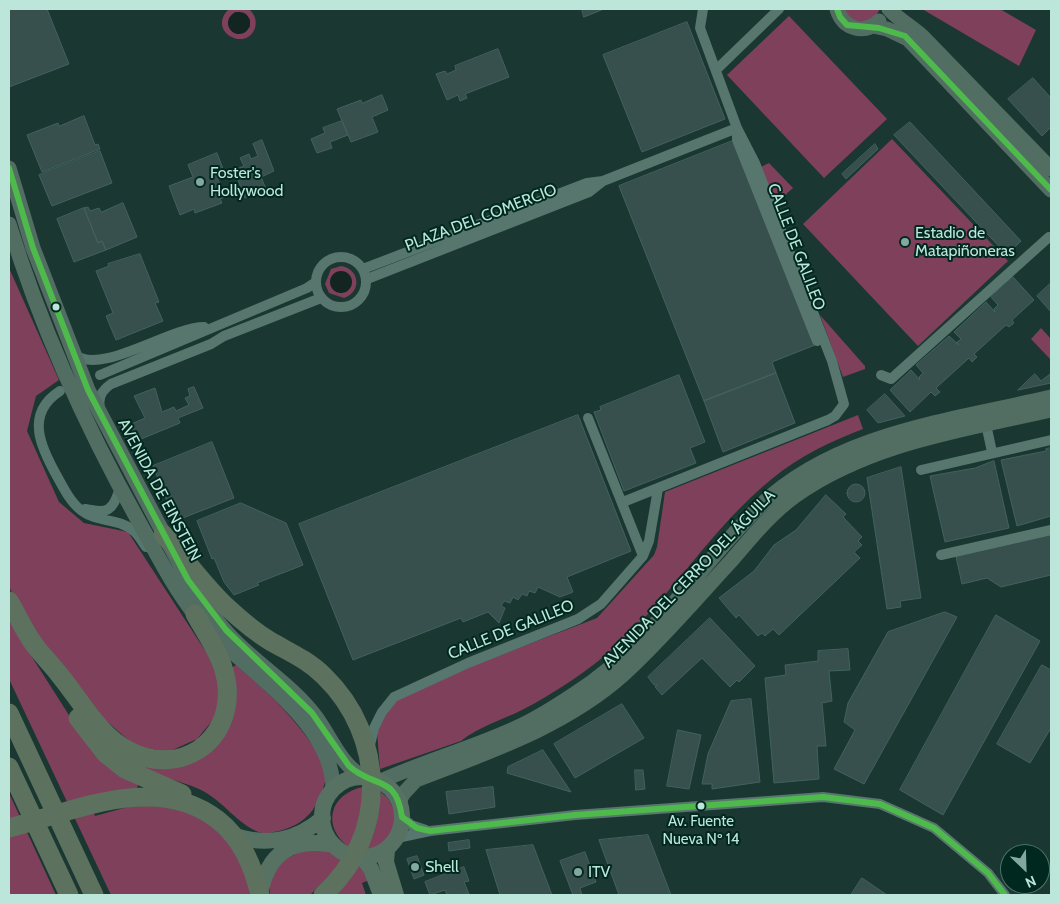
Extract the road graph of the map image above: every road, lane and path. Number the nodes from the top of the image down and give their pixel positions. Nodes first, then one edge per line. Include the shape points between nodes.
1 (703, 9) edge
2 (779, 9) edge
3 (837, 9) edge
4 (887, 9) edge
5 (899, 9) edge
6 (872, 26) junction
7 (913, 27) junction
8 (716, 70) junction
9 (737, 128) junction
10 (9, 168) edge
11 (1051, 169) edge
12 (1051, 190) edge
13 (9, 224) edge
14 (1049, 237) dead end
15 (365, 274) junction
16 (316, 282) junction
17 (321, 298) junction
18 (210, 327) junction
19 (224, 336) junction
20 (72, 352) junction
21 (881, 375) dead end
22 (60, 391) dead end
23 (1051, 397) edge
24 (1051, 410) edge
25 (588, 418) dead end
26 (103, 422) junction
27 (986, 424) junction
28 (1051, 440) edge
29 (992, 452) junction
30 (921, 470) dead end
31 (120, 488) junction
32 (658, 489) junction
33 (72, 501) junction
34 (623, 502) junction
35 (1051, 530) edge
36 (163, 534) junction
37 (941, 555) dead end
38 (643, 556) junction
39 (174, 584) junction
40 (9, 602) edge
41 (194, 614) junction
42 (35, 646) junction
43 (9, 713) edge
44 (369, 751) junction
45 (9, 767) edge
46 (362, 776) junction
47 (381, 781) junction
48 (333, 789) junction
49 (195, 804) junction
50 (400, 810) junction
51 (323, 818) junction
52 (12, 827) edge
53 (430, 831) junction
54 (235, 836) junction
55 (392, 844) junction
56 (339, 849) junction
57 (363, 858) junction
58 (69, 895) edge
59 (94, 895) edge
60 (260, 895) edge
61 (323, 895) edge
62 (381, 895) edge
63 (396, 895) edge
64 (1005, 895) edge

1 - 8 street, CALLE DE GALILEO via 700,28
2 - 8 street
3 - 6 street via 849,26 857,29
4 - 6 street
4 - 7 street
5 - 7 street
6 - 12 street via 908,39
7 - 11 street
8 - 9 street, CALLE DE GALILEO
9 - 15 street, PLAZA DEL COMERCIO via 603,181 589,192
9 - 32 street, CALLE DE GALILEO via 737,140 844,404 835,416
10 - 20 street, AVENIDA DE EINSTEIN via 33,248
13 - 31 street, AVENIDA DE EINSTEIN via 39,314
14 - 21 street via 891,379
15 - 16 street via 350,257 332,258 320,267
15 - 17 street via 364,294 351,305 335,307
16 - 17 street
16 - 18 street
17 - 19 street
18 - 19 street via 96,376
18 - 20 street via 180,331 98,362 83,360
19 - 26 street via 104,389 100,395
20 - 26 street, AVENIDA DE EINSTEIN
22 - 33 street via 46,402 38,428 40,442
23 - 47 street, AVENIDA DEL CERRO DEL ÁGUILA via 888,435 856,445 825,461 761,505 645,636 577,693 520,726
24 - 27 street, AVENIDA DEL CERRO DEL ÁGUILA
25 - 34 street
26 - 36 street, AVENIDA DE EINSTEIN
27 - 29 street
27 - 50 street, AVENIDA DEL CERRO DEL ÁGUILA via 861,458 794,496 770,517 623,675 586,703 529,736 416,780 403,794
28 - 29 street
29 - 30 street
31 - 33 street via 116,501 110,509 102,512 81,508
31 - 39 street, AVENIDA DE EINSTEIN
32 - 34 street
32 - 38 street, CALLE DE GALILEO via 649,541
33 - 39 street via 88,515 121,524 135,532
34 - 38 street
35 - 37 street
36 - 44 highway via 228,608 268,640 313,666 335,687 353,712
36 - 46 street, AVENIDA DE EINSTEIN via 188,580 215,618 309,709 350,767
38 - 44 street, CALLE DE GALILEO via 591,612 394,697 374,728
39 - 41 street, AVENIDA DE EINSTEIN
40 - 42 highway
41 - 42 highway via 223,666 228,706 221,726 206,745 186,757 150,759 115,742
41 - 48 street, AVENIDA DE EINSTEIN via 305,722 331,765
42 - 49 highway via 50,676 105,753 143,778 179,790
43 - 59 highway
44 - 61 highway via 371,798 364,832 346,868
45 - 58 highway
46 - 47 main road
46 - 48 main road
47 - 50 main road via 392,790
48 - 51 main road via 324,805
49 - 52 highway via 173,798 130,797
49 - 54 highway
50 - 53 street via 417,828
50 - 55 main road
51 - 54 main road via 306,831 283,840 257,842
51 - 56 main road via 324,828
53 - 55 street
53 - 64 street via 575,815 823,797 880,804 934,828 988,873
54 - 60 highway via 245,851
55 - 57 main road
55 - 63 main road via 386,862
56 - 57 main road
56 - 60 main road via 315,842 285,850 276,856 266,871
57 - 62 main road via 372,869

